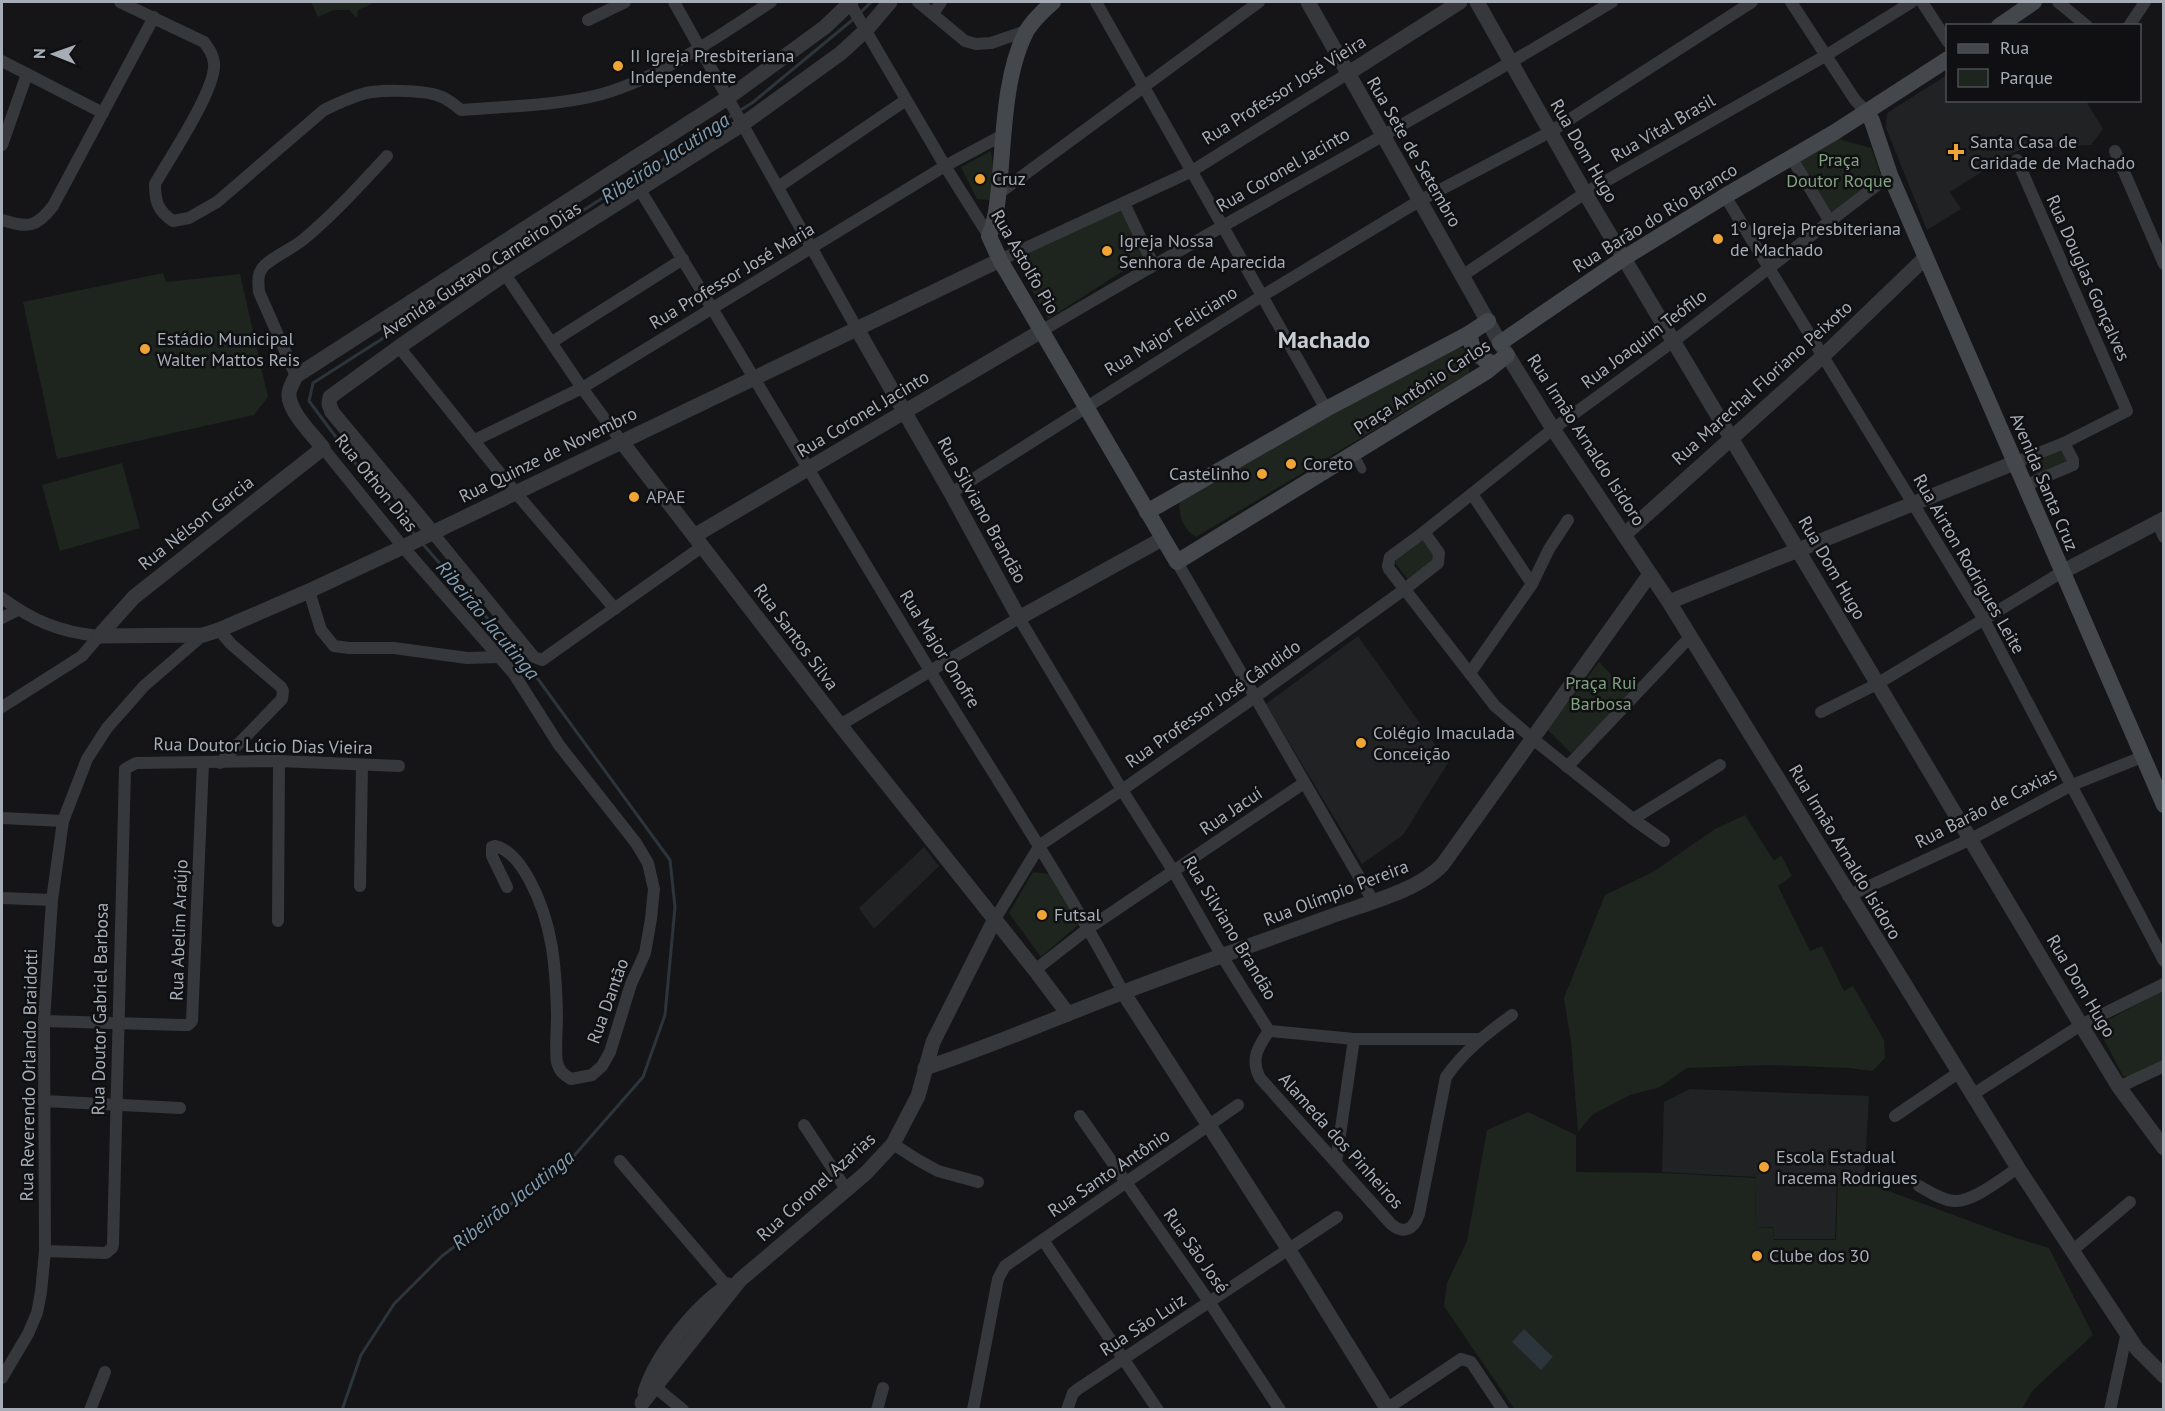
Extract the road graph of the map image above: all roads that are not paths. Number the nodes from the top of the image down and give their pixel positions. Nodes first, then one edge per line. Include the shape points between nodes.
1 (120, 2) edge
2 (625, 2) edge
3 (674, 2) edge
4 (771, 2) edge
5 (890, 2) edge
6 (918, 2) edge
7 (941, 2) edge
8 (1053, 2) edge
9 (1096, 2) edge
10 (1260, 2) edge
11 (1308, 2) edge
12 (1460, 2) edge
13 (1477, 2) edge
14 (1612, 2) edge
15 (1752, 2) edge
16 (1791, 2) edge
17 (1912, 2) edge
18 (1922, 2) edge
19 (2034, 2) edge
20 (2058, 2) edge
21 (2145, 2) edge
22 (851, 4) edge
23 (933, 14) junction
24 (154, 17) junction
25 (588, 20) dead end
26 (2002, 24) edge
27 (2084, 24) edge
28 (2130, 24) edge
29 (864, 26) junction
30 (1026, 31) junction
31 (1946, 40) edge
32 (701, 48) junction
33 (1825, 56) junction
34 (1946, 60) edge
35 (2, 61) edge
36 (1512, 63) junction
37 (27, 74) junction
38 (1347, 74) junction
39 (1143, 87) junction
40 (730, 99) junction
41 (906, 100) junction
42 (103, 113) junction
43 (1862, 116) junction
44 (741, 121) junction
45 (1550, 132) junction
46 (1003, 135) junction
47 (1383, 135) junction
48 (2, 145) edge
49 (2115, 151) dead end
50 (387, 156) dead end
51 (1791, 157) junction
52 (2017, 160) dead end
53 (945, 166) junction
54 (1192, 171) junction
55 (1890, 175) junction
56 (778, 187) junction
57 (640, 190) junction
58 (1584, 193) junction
59 (998, 194) junction
60 (1725, 196) junction
61 (1419, 201) junction
62 (1124, 203) junction
63 (2, 220) edge
64 (1829, 220) junction
65 (1222, 227) junction
66 (989, 236) junction
67 (813, 248) junction
68 (1926, 257) junction
69 (1624, 258) junction
70 (683, 259) junction
71 (1000, 260) junction
72 (1153, 264) junction
73 (2163, 264) edge
74 (1769, 266) junction
75 (505, 274) junction
76 (1462, 276) junction
77 (1262, 296) junction
78 (712, 309) junction
79 (1488, 321) junction
80 (857, 329) junction
81 (1043, 330) junction
82 (1470, 333) junction
83 (1674, 341) junction
84 (552, 342) junction
85 (399, 347) junction
86 (1501, 354) junction
87 (1823, 356) junction
88 (296, 376) junction
89 (754, 379) junction
90 (582, 388) junction
91 (329, 404) joint
92 (1086, 406) junction
93 (1326, 409) junction
94 (905, 412) junction
95 (1553, 429) junction
96 (1731, 437) junction
97 (476, 440) junction
98 (621, 441) junction
99 (2064, 443) junction
100 (322, 448) junction
101 (2014, 463) junction
102 (808, 469) junction
103 (2024, 486) junction
104 (516, 493) junction
105 (951, 493) junction
106 (1472, 494) junction
107 (1913, 503) junction
108 (1147, 512) junction
109 (1568, 520) dead end
110 (2160, 520) edge
111 (1424, 532) junction
112 (430, 533) junction
113 (1624, 535) junction
114 (2163, 537) edge
115 (1162, 539) junction
116 (699, 541) junction
117 (406, 545) junction
118 (1798, 550) junction
119 (1177, 562) junction
120 (2062, 572) junction
121 (1650, 574) junction
122 (1532, 584) junction
123 (1405, 589) junction
124 (309, 591) junction
125 (2, 598) edge
126 (1669, 602) junction
127 (615, 609) junction
128 (18, 610) junction
129 (2, 618) edge
130 (1019, 618) junction
131 (1983, 618) junction
132 (219, 630) junction
133 (203, 635) junction
134 (99, 636) junction
135 (1690, 637) junction
136 (500, 657) junction
137 (542, 660) joint
138 (931, 672) junction
139 (1470, 673) junction
140 (1877, 684) junction
141 (522, 685) joint
142 (1255, 697) junction
143 (2, 707) edge
144 (1821, 712) dead end
145 (840, 725) junction
146 (1533, 739) junction
147 (2142, 757) junction
148 (279, 761) junction
149 (203, 763) junction
150 (220, 763) junction
151 (362, 765) junction
152 (1720, 765) dead end
153 (399, 766) dead end
154 (1567, 766) junction
155 (128, 767) joint
156 (1304, 783) junction
157 (2072, 785) junction
158 (1122, 790) junction
159 (2163, 805) edge
160 (2, 818) edge
161 (1633, 819) junction
162 (63, 821) junction
163 (1971, 839) junction
164 (1664, 841) dead end
165 (1040, 845) junction
166 (1174, 872) junction
167 (360, 886) dead end
168 (507, 887) dead end
169 (1848, 896) junction
170 (2, 898) edge
171 (52, 900) junction
172 (1373, 901) junction
173 (995, 919) junction
174 (278, 921) dead end
175 (1089, 928) junction
176 (1222, 956) junction
177 (2163, 961) edge
178 (1035, 970) junction
179 (2163, 984) edge
180 (1123, 992) junction
181 (1068, 1014) junction
182 (1512, 1015) dead end
183 (44, 1022) junction
184 (117, 1024) junction
185 (2081, 1025) junction
186 (1269, 1031) junction
187 (1354, 1039) junction
188 (1480, 1039) junction
189 (2163, 1066) edge
190 (925, 1068) junction
191 (1958, 1073) junction
192 (2119, 1087) junction
193 (1972, 1095) junction
194 (44, 1101) junction
195 (116, 1104) junction
196 (1238, 1105) dead end
197 (180, 1108) dead end
198 (1080, 1116) dead end
199 (1895, 1116) dead end
200 (804, 1125) dead end
201 (1208, 1127) junction
202 (893, 1144) junction
203 (2163, 1148) edge
204 (620, 1161) dead end
205 (1336, 1162) junction
206 (2018, 1168) junction
207 (978, 1182) dead end
208 (1126, 1182) junction
209 (1919, 1186) dead end
210 (846, 1189) junction
211 (2130, 1202) dead end
212 (1337, 1217) dead end
213 (1043, 1240) junction
214 (1289, 1250) junction
215 (2073, 1250) junction
216 (45, 1251) junction
217 (732, 1286) junction
218 (1210, 1303) junction
219 (2127, 1332) junction
220 (1124, 1358) junction
221 (105, 1372) dead end
222 (2163, 1376) edge
223 (2, 1378) edge
224 (652, 1384) junction
225 (883, 1388) dead end
226 (641, 1406) edge
227 (1387, 1409) edge
228 (90, 1410) edge
229 (683, 1410) edge
230 (877, 1410) edge
231 (973, 1410) edge
232 (1067, 1410) edge
233 (1158, 1410) edge
234 (1280, 1410) edge
235 (1503, 1410) edge
236 (2110, 1410) edge

1 - 24 street
2 - 25 street
3 - 32 street, Rua Silviano Brandão
4 - 32 street
5 - 29 street, Avenida Gustavo Carneiro Dias
6 - 23 street
7 - 23 street
8 - 30 main road
9 - 39 street
10 - 39 street
11 - 38 street, Rua Sete de Setembro
12 - 38 street, Rua Professor José Vieira
13 - 36 street, Rua Dom Hugo
14 - 36 street, Rua Coronel Jacinto
15 - 45 street, Rua Major Feliciano
16 - 33 street
17 - 33 street, Rua Vital Brasil
18 - 31 street
19 - 26 main road
20 - 27 street
21 - 28 street
22 - 29 street, Rua Astolfo Pio
22 - 40 street, Avenida Gustavo Carneiro Dias
23 - 30 street via 965,41 976,44
24 - 32 street via 204,42 215,64 210,88 154,184 161,213 173,221 189,218 217,202 324,110 371,92 440,95 461,110 571,100 627,85
24 - 42 street
29 - 41 street, Rua Astolfo Pio
29 - 44 street, Avenida Gustavo Carneiro Dias via 841,53
30 - 46 main road via 1012,77
32 - 40 street, Rua Silviano Brandão
33 - 43 street
33 - 58 street, Rua Vital Brasil
34 - 43 main road
35 - 37 street
36 - 45 street, Rua Dom Hugo
36 - 47 street, Rua Coronel Jacinto
37 - 42 street
37 - 48 street
38 - 47 street, Rua Sete de Setembro
38 - 54 street, Rua Professor José Vieira
39 - 54 street
39 - 59 street
40 - 44 street, Rua Silviano Brandão
40 - 88 street, Avenida Gustavo Carneiro Dias
41 - 53 street, Rua Astolfo Pio
41 - 56 street
42 - 63 street via 53,206 41,220 19,225
43 - 51 main road, Rua Barão do Rio Branco
43 - 55 main road
44 - 56 street, Rua Silviano Brandão
44 - 57 street, Avenida Gustavo Carneiro Dias
45 - 58 street, Rua Dom Hugo
45 - 61 street, Rua Major Feliciano
46 - 53 street, Rua Professor José Maria
46 - 59 main road
47 - 61 street, Rua Sete de Setembro
47 - 65 street, Rua Coronel Jacinto
49 - 73 street
50 - 88 street via 302,242 260,271 259,292
51 - 60 main road, Rua Barão do Rio Branco
51 - 64 street
52 - 99 street, Rua Douglas Gonçalves via 2127,411
53 - 66 street, Rua Astolfo Pio
53 - 67 street, Rua Professor José Maria
54 - 62 street, Rua Professor José Vieira
54 - 65 street
55 - 64 street
55 - 68 main road, Avenida Santa Cruz
56 - 67 street, Rua Silviano Brandão
57 - 70 street, Rua Major Onofre
57 - 75 street, Avenida Gustavo Carneiro Dias
58 - 69 street, Rua Dom Hugo
58 - 76 street, Rua Vital Brasil
59 - 66 main road
60 - 69 main road, Rua Barão do Rio Branco
60 - 74 street, Rua Airton Rodrigues Leite
61 - 76 street, Rua Sete de Setembro
61 - 77 street, Rua Major Feliciano
62 - 71 street, Rua Professor José Vieira
62 - 72 street
64 - 74 street, Rua Joaquim Teófilo
65 - 72 street, Rua Coronel Jacinto
65 - 77 street
66 - 71 main road, Rua Astolfo Pio
67 - 78 street, Rua Professor José Maria
67 - 80 street, Rua Silviano Brandão
68 - 87 street, Rua Marechal Floriano Peixoto
68 - 101 main road, Avenida Santa Cruz
69 - 83 street, Rua Dom Hugo
69 - 86 main road, Rua Barão do Rio Branco
70 - 78 street, Rua Major Onofre
70 - 84 street
71 - 80 street, Rua Quinze de Novembro
71 - 81 main road, Rua Astolfo Pio
72 - 81 street, Rua Coronel Jacinto
74 - 83 street, Rua Joaquim Teófilo
74 - 87 street, Rua Airton Rodrigues Leite
75 - 84 street, Rua Santos Silva
75 - 85 street, Avenida Gustavo Carneiro Dias
76 - 79 street, Rua Sete de Setembro
77 - 92 street, Rua Major Feliciano
77 - 93 street
78 - 89 street, Rua Major Onofre
78 - 90 street, Rua Professor José Maria
79 - 82 main road, Praça Antônio Carlos
79 - 86 street, Praça Antônio Carlos
80 - 89 street, Rua Quinze de Novembro
80 - 94 street, Rua Silviano Brandão
81 - 92 main road, Rua Astolfo Pio
81 - 94 street, Rua Coronel Jacinto
82 - 86 main road via 1475,353 1485,361
82 - 93 main road, Praça Antônio Carlos
83 - 95 street, Rua Joaquim Teófilo
83 - 96 street, Rua Dom Hugo
84 - 90 street, Rua Santos Silva
85 - 91 street, Avenida Gustavo Carneiro Dias via 335,392
85 - 97 street
86 - 95 street, Rua Irmão Arnaldo Isidoro
86 - 119 main road, Praça Antônio Carlos via 1486,372 1358,461
87 - 96 street, Rua Marechal Floriano Peixoto
87 - 107 street, Rua Airton Rodrigues Leite
88 - 100 street, Rua Othon Dias via 290,401
89 - 98 street, Rua Quinze de Novembro
89 - 102 street, Rua Major Onofre
90 - 97 street, Rua Professor José Maria
90 - 98 street, Rua Santos Silva
91 - 112 street, Rua Othon Dias
92 - 105 street, Rua Major Feliciano
92 - 108 main road, Rua Astolfo Pio
93 - 108 main road, Praça Antônio Carlos
94 - 102 street, Rua Coronel Jacinto
94 - 105 street, Rua Silviano Brandão
95 - 106 street, Rua Joaquim Teófilo
95 - 113 street, Rua Irmão Arnaldo Isidoro
96 - 113 street, Rua Marechal Floriano Peixoto
96 - 118 street, Rua Dom Hugo
97 - 104 street
98 - 104 street, Rua Quinze de Novembro
98 - 116 street, Rua Santos Silva
99 - 101 street
99 - 103 street via 2073,465
100 - 117 street, Rua Othon Dias
100 - 134 street, Rua Nélson Garcia via 134,597
101 - 103 main road, Avenida Santa Cruz
101 - 107 street
102 - 116 street, Rua Coronel Jacinto
102 - 138 street, Rua Major Onofre
103 - 120 main road, Avenida Santa Cruz
104 - 112 street, Rua Quinze de Novembro
104 - 127 street
105 - 130 street, Rua Silviano Brandão
106 - 111 street, Rua Joaquim Teófilo
106 - 122 street
107 - 118 street
107 - 131 street, Rua Airton Rodrigues Leite
108 - 115 main road
109 - 122 street
110 - 114 street
110 - 120 street
111 - 123 street, Rua Professor José Cândido via 1440,557 1438,563
111 - 123 street, Rua Joaquim Teófilo via 1389,557 1389,569
112 - 117 street, Rua Quinze de Novembro
112 - 137 street, Rua Othon Dias via 534,657
113 - 121 street, Rua Irmão Arnaldo Isidoro
115 - 119 main road
115 - 130 street
116 - 127 street, Rua Coronel Jacinto
116 - 145 street, Rua Santos Silva
117 - 124 street, Rua Quinze de Novembro
117 - 136 street, Rua Othon Dias
118 - 126 street
118 - 140 street, Rua Dom Hugo
119 - 142 street
120 - 131 street
120 - 147 main road, Avenida Santa Cruz
121 - 126 street, Rua Irmão Arnaldo Isidoro
121 - 146 street
122 - 139 street
123 - 139 street
123 - 142 street, Rua Professor José Cândido
124 - 132 street, Rua Quinze de Novembro
124 - 136 street via 321,630 334,645 467,658
125 - 128 street
126 - 135 street, Rua Irmão Arnaldo Isidoro
127 - 137 street, Rua Coronel Jacinto
128 - 129 street
128 - 134 street via 48,626
130 - 138 street
130 - 158 street, Rua Silviano Brandão
131 - 140 street
131 - 157 street, Rua Airton Rodrigues Leite
132 - 133 street, Rua Quinze de Novembro
132 - 150 street via 283,694
133 - 134 street, Rua Quinze de Novembro
133 - 162 street, Rua Reverendo Orlando Braidotti via 144,686 107,728 87,759
134 - 143 street via 82,656
135 - 154 street
135 - 169 street, Rua Irmão Arnaldo Isidoro
136 - 141 street, Rua Othon Dias
138 - 145 street
138 - 165 street, Rua Major Onofre
139 - 146 street via 1495,706
140 - 144 street
140 - 163 street, Rua Dom Hugo
141 - 168 street, Rua Dantão via 559,745 636,843 648,863 654,889 645,953 610,1052 592,1075 571,1079 562,1073 557,1061 556,984 548,921 524,870 495,846 492,856
142 - 156 street
142 - 158 street, Rua Professor José Cândido
145 - 173 street, Rua Santos Silva
146 - 154 street
146 - 172 street, Rua Olímpio Pereira via 1434,874
147 - 157 street, Rua Barão de Caxias
147 - 159 main road, Avenida Santa Cruz
148 - 150 street, Rua Doutor Lúcio Dias Vieira
148 - 151 street, Rua Doutor Lúcio Dias Vieira
148 - 174 street
149 - 150 street, Rua Doutor Lúcio Dias Vieira
149 - 155 street, Rua Doutor Lúcio Dias Vieira via 136,763
149 - 184 street, Rua Abelim Araújo via 192,1021 188,1025
151 - 153 street, Rua Doutor Lúcio Dias Vieira
151 - 167 street
152 - 161 street
154 - 161 street
155 - 184 street, Rua Doutor Gabriel Barbosa via 124,773
156 - 166 street, Rua Jacuí
156 - 172 street
157 - 163 street, Rua Barão de Caxias
157 - 177 street, Rua Airton Rodrigues Leite
158 - 165 street, Rua Professor José Cândido
158 - 166 street, Rua Silviano Brandão
160 - 162 street
161 - 164 street
162 - 171 street, Rua Reverendo Orlando Braidotti
163 - 169 street, Rua Barão de Caxias
163 - 185 street, Rua Dom Hugo
165 - 173 street
165 - 175 street, Rua Major Onofre
166 - 175 street, Rua Jacuí
166 - 176 street, Rua Silviano Brandão
169 - 191 street, Rua Irmão Arnaldo Isidoro
170 - 171 street
171 - 183 street, Rua Reverendo Orlando Braidotti
172 - 176 street, Rua Olímpio Pereira
173 - 178 street, Rua Santos Silva
173 - 190 street, Rua Coronel Azarias via 933,1042
175 - 178 street, Rua Jacuí
175 - 180 street, Rua Major Onofre
176 - 180 street, Rua Olímpio Pereira
176 - 186 street, Rua Silviano Brandão
178 - 181 street, Rua Santos Silva
179 - 185 street
180 - 181 street, Rua Olímpio Pereira
180 - 201 street, Rua Major Onofre
181 - 190 street, Rua Olímpio Pereira
182 - 188 street
183 - 184 street, Rua Abelim Araújo
183 - 194 street, Rua Reverendo Orlando Braidotti
184 - 195 street, Rua Doutor Gabriel Barbosa
185 - 192 street, Rua Dom Hugo
185 - 193 street
186 - 187 street
186 - 205 street, Alameda dos Pinheiros via 1255,1058 1255,1069
187 - 188 street
187 - 205 street
188 - 205 street, Alameda dos Pinheiros via 1446,1077 1419,1214 1411,1228 1397,1229 1391,1224
189 - 192 street
190 - 202 street, Rua Coronel Azarias via 918,1096
191 - 193 street, Rua Irmão Arnaldo Isidoro
191 - 199 street
192 - 203 street, Rua Dom Hugo
193 - 206 street, Rua Irmão Arnaldo Isidoro
194 - 195 street
194 - 216 street, Rua Reverendo Orlando Braidotti
195 - 197 street
195 - 216 street, Rua Doutor Gabriel Barbosa via 113,1244 105,1253
196 - 201 street, Rua Santo Antônio
198 - 208 street, Rua São José
200 - 210 street
201 - 208 street, Rua Santo Antônio
201 - 214 street, Rua Major Onofre
202 - 207 street via 938,1171
202 - 210 street, Rua Coronel Azarias
204 - 217 street
206 - 209 street via 1976,1194 1956,1201
206 - 215 street, Rua Irmão Arnaldo Isidoro
208 - 213 street, Rua Santo Antônio
208 - 218 street, Rua São José
210 - 217 street, Rua Coronel Azarias
211 - 215 street
212 - 214 street, Rua São Luiz
213 - 220 street
213 - 231 street, Rua Santo Antônio via 1011,1260 998,1279
214 - 218 street, Rua São Luiz
214 - 227 street, Rua Major Onofre
215 - 219 street, Rua Irmão Arnaldo Isidoro
216 - 223 street, Rua Reverendo Orlando Braidotti via 37,1313
217 - 224 street, Rua Coronel Azarias
218 - 220 street, Rua São Luiz
218 - 234 street, Rua São José
219 - 222 street, Rua Irmão Arnaldo Isidoro via 2137,1349
219 - 236 street
220 - 232 street, Rua São Luiz via 1073,1393
220 - 233 street
221 - 228 street
224 - 226 street, Rua Coronel Azarias
224 - 229 street
225 - 230 street
227 - 235 street via 1456,1361 1466,1359

